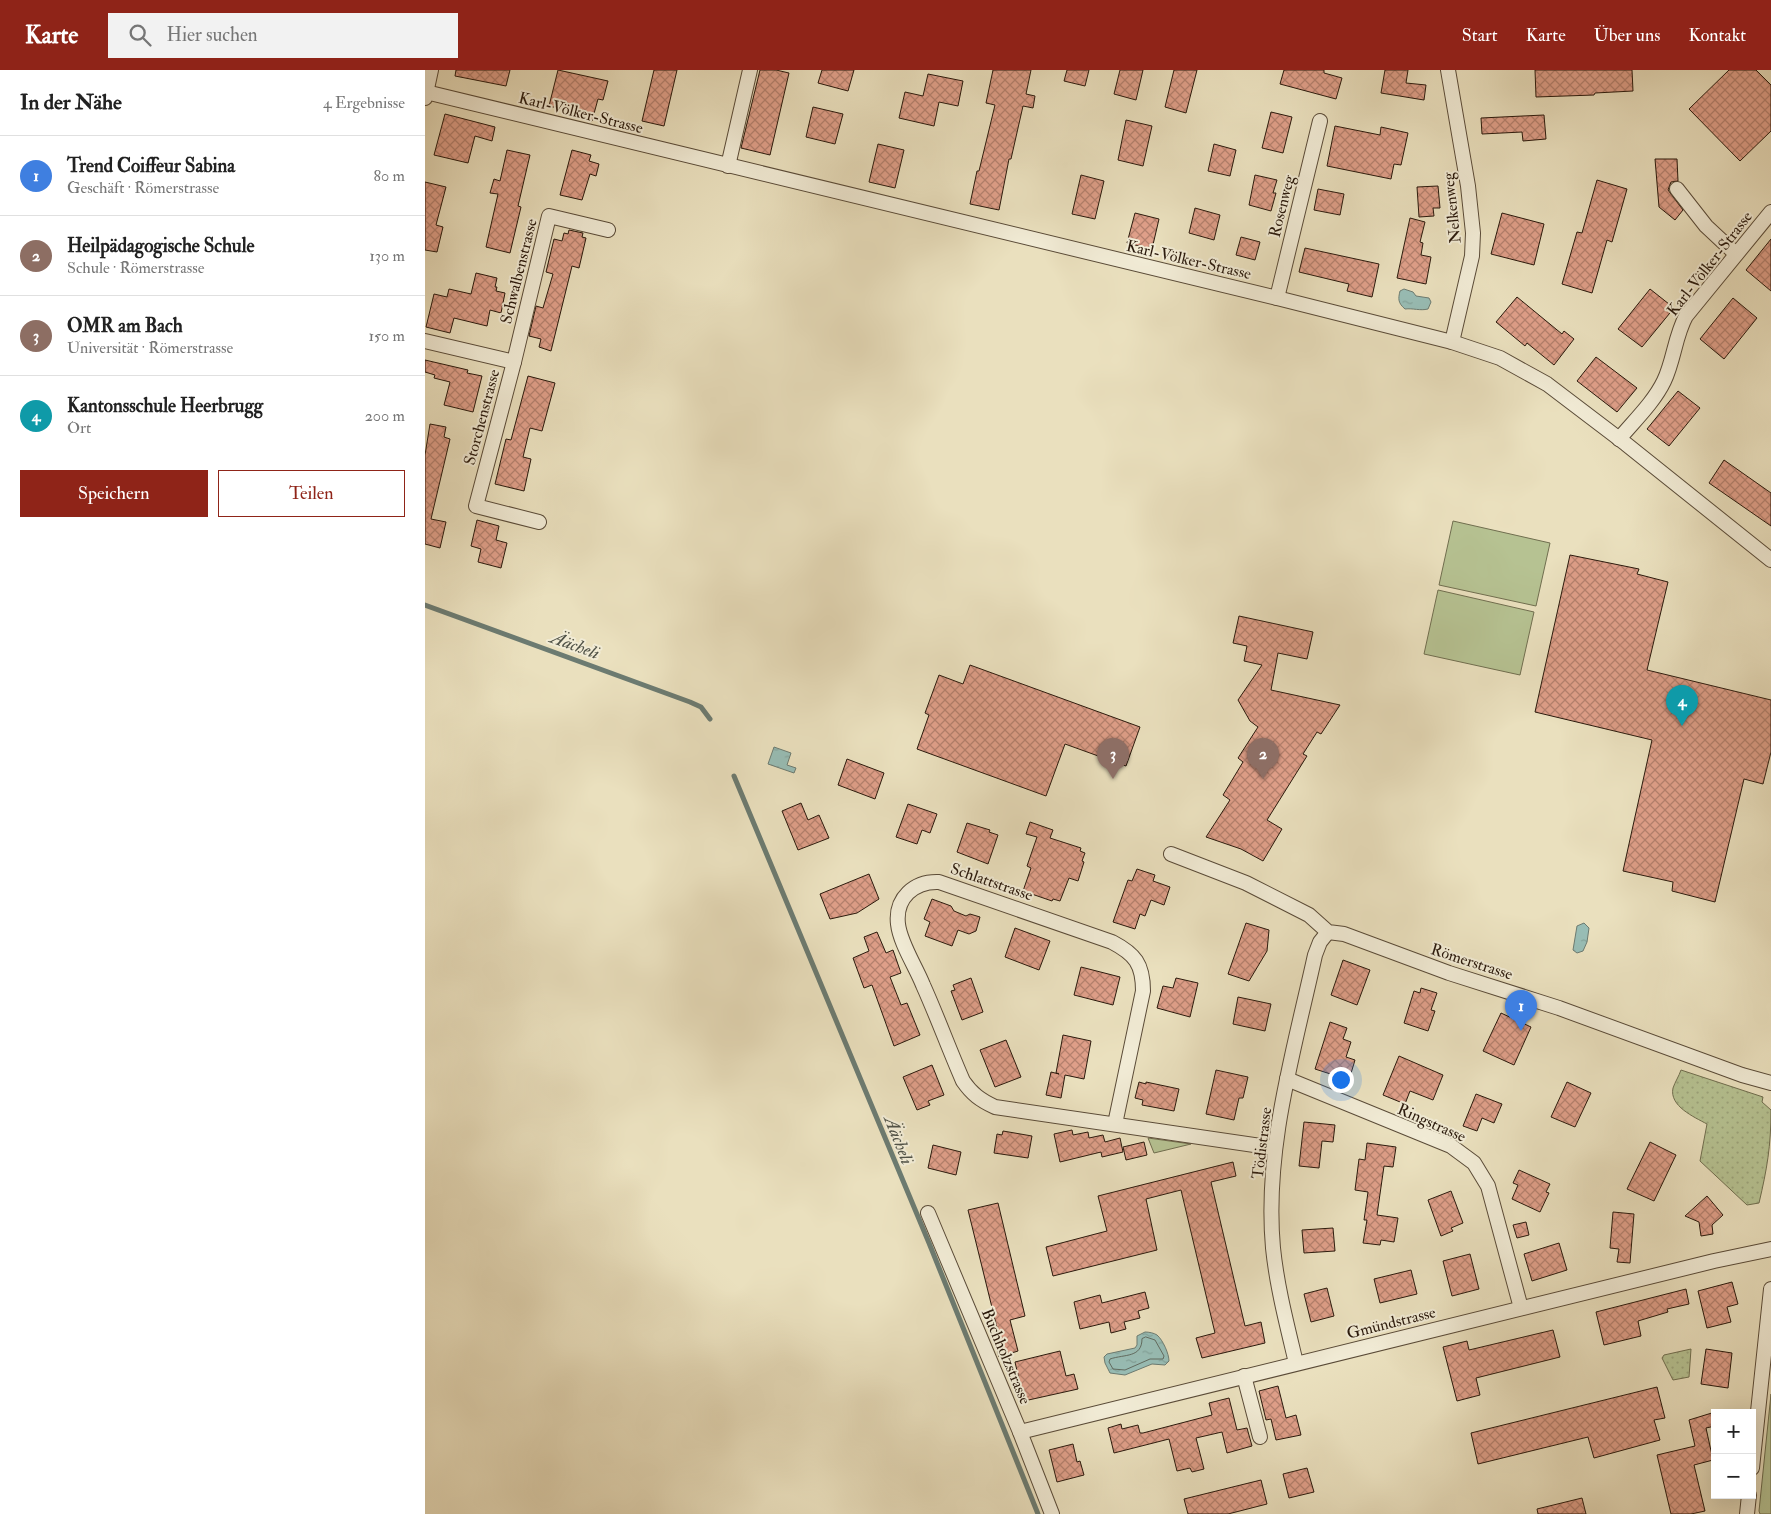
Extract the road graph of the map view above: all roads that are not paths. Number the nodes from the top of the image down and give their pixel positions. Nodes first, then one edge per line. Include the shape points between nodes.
1 (431, 70) edge
2 (751, 70) edge
3 (1448, 70) edge
4 (426, 95) edge
5 (1320, 121) dead end
6 (728, 166) junction
7 (1677, 189) dead end
8 (1771, 212) edge
9 (607, 230) dead end
10 (1737, 254) junction
11 (1277, 298) junction
12 (425, 341) edge
13 (1452, 342) junction
14 (514, 362) junction
15 (1619, 439) junction
16 (539, 522) dead end
17 (1771, 560) edge
18 (1171, 854) dead end
19 (1328, 932) junction
20 (1287, 1079) junction
21 (1771, 1083) edge
22 (1115, 1124) junction
23 (1275, 1148) junction
24 (928, 1213) dead end
25 (1771, 1248) edge
26 (1771, 1289) edge
27 (1521, 1308) junction
28 (1296, 1363) junction
29 (1244, 1376) junction
30 (1020, 1432) junction
31 (1260, 1437) dead end
32 (1753, 1454) edge
33 (1749, 1499) edge
34 (1052, 1514) edge
35 (1747, 1514) edge

1 - 4 street
2 - 6 street
3 - 13 street, Nelkenweg via 1473,233 1472,256
4 - 6 street, Karl-Völker-Strasse
5 - 11 street, Rosenweg
6 - 11 street, Karl-Völker-Strasse
7 - 10 street via 1706,226
8 - 10 street, Karl-Völker-Strasse
9 - 14 street, Schwalbenstrasse via 549,216
10 - 15 street, Karl-Völker-Strasse via 1686,316 1664,381
11 - 13 street, Karl-Völker-Strasse
12 - 14 street, Storchenstrasse
13 - 15 street, Karl-Völker-Strasse via 1500,358 1539,380
14 - 16 street, Storchenstrasse via 476,506
15 - 17 street, Karl-Völker-Strasse
18 - 19 street via 1246,883 1309,914
19 - 20 street, Tödistrasse via 1315,955
19 - 21 street, Römerstrasse via 1344,934
20 - 23 street, Tödistrasse
20 - 27 street, Ringstrasse via 1451,1146 1474,1163 1487,1186
22 - 22 street, Schlattstrasse via 995,1107 971,1093 900,934 898,912 910,890 929,881 939,882 1112,942 1131,953 1142,970 1143,991
22 - 23 street, Schlattstrasse
23 - 28 street, Tödistrasse via 1273,1246 1277,1286
24 - 30 street, Buchholzstrasse
25 - 27 street, Gmündstrasse
26 - 32 street
27 - 28 street, Gmündstrasse
28 - 29 street, Gmündstrasse
29 - 30 street, Gmündstrasse
29 - 31 street
30 - 34 street, Buchholzstrasse
33 - 35 street

